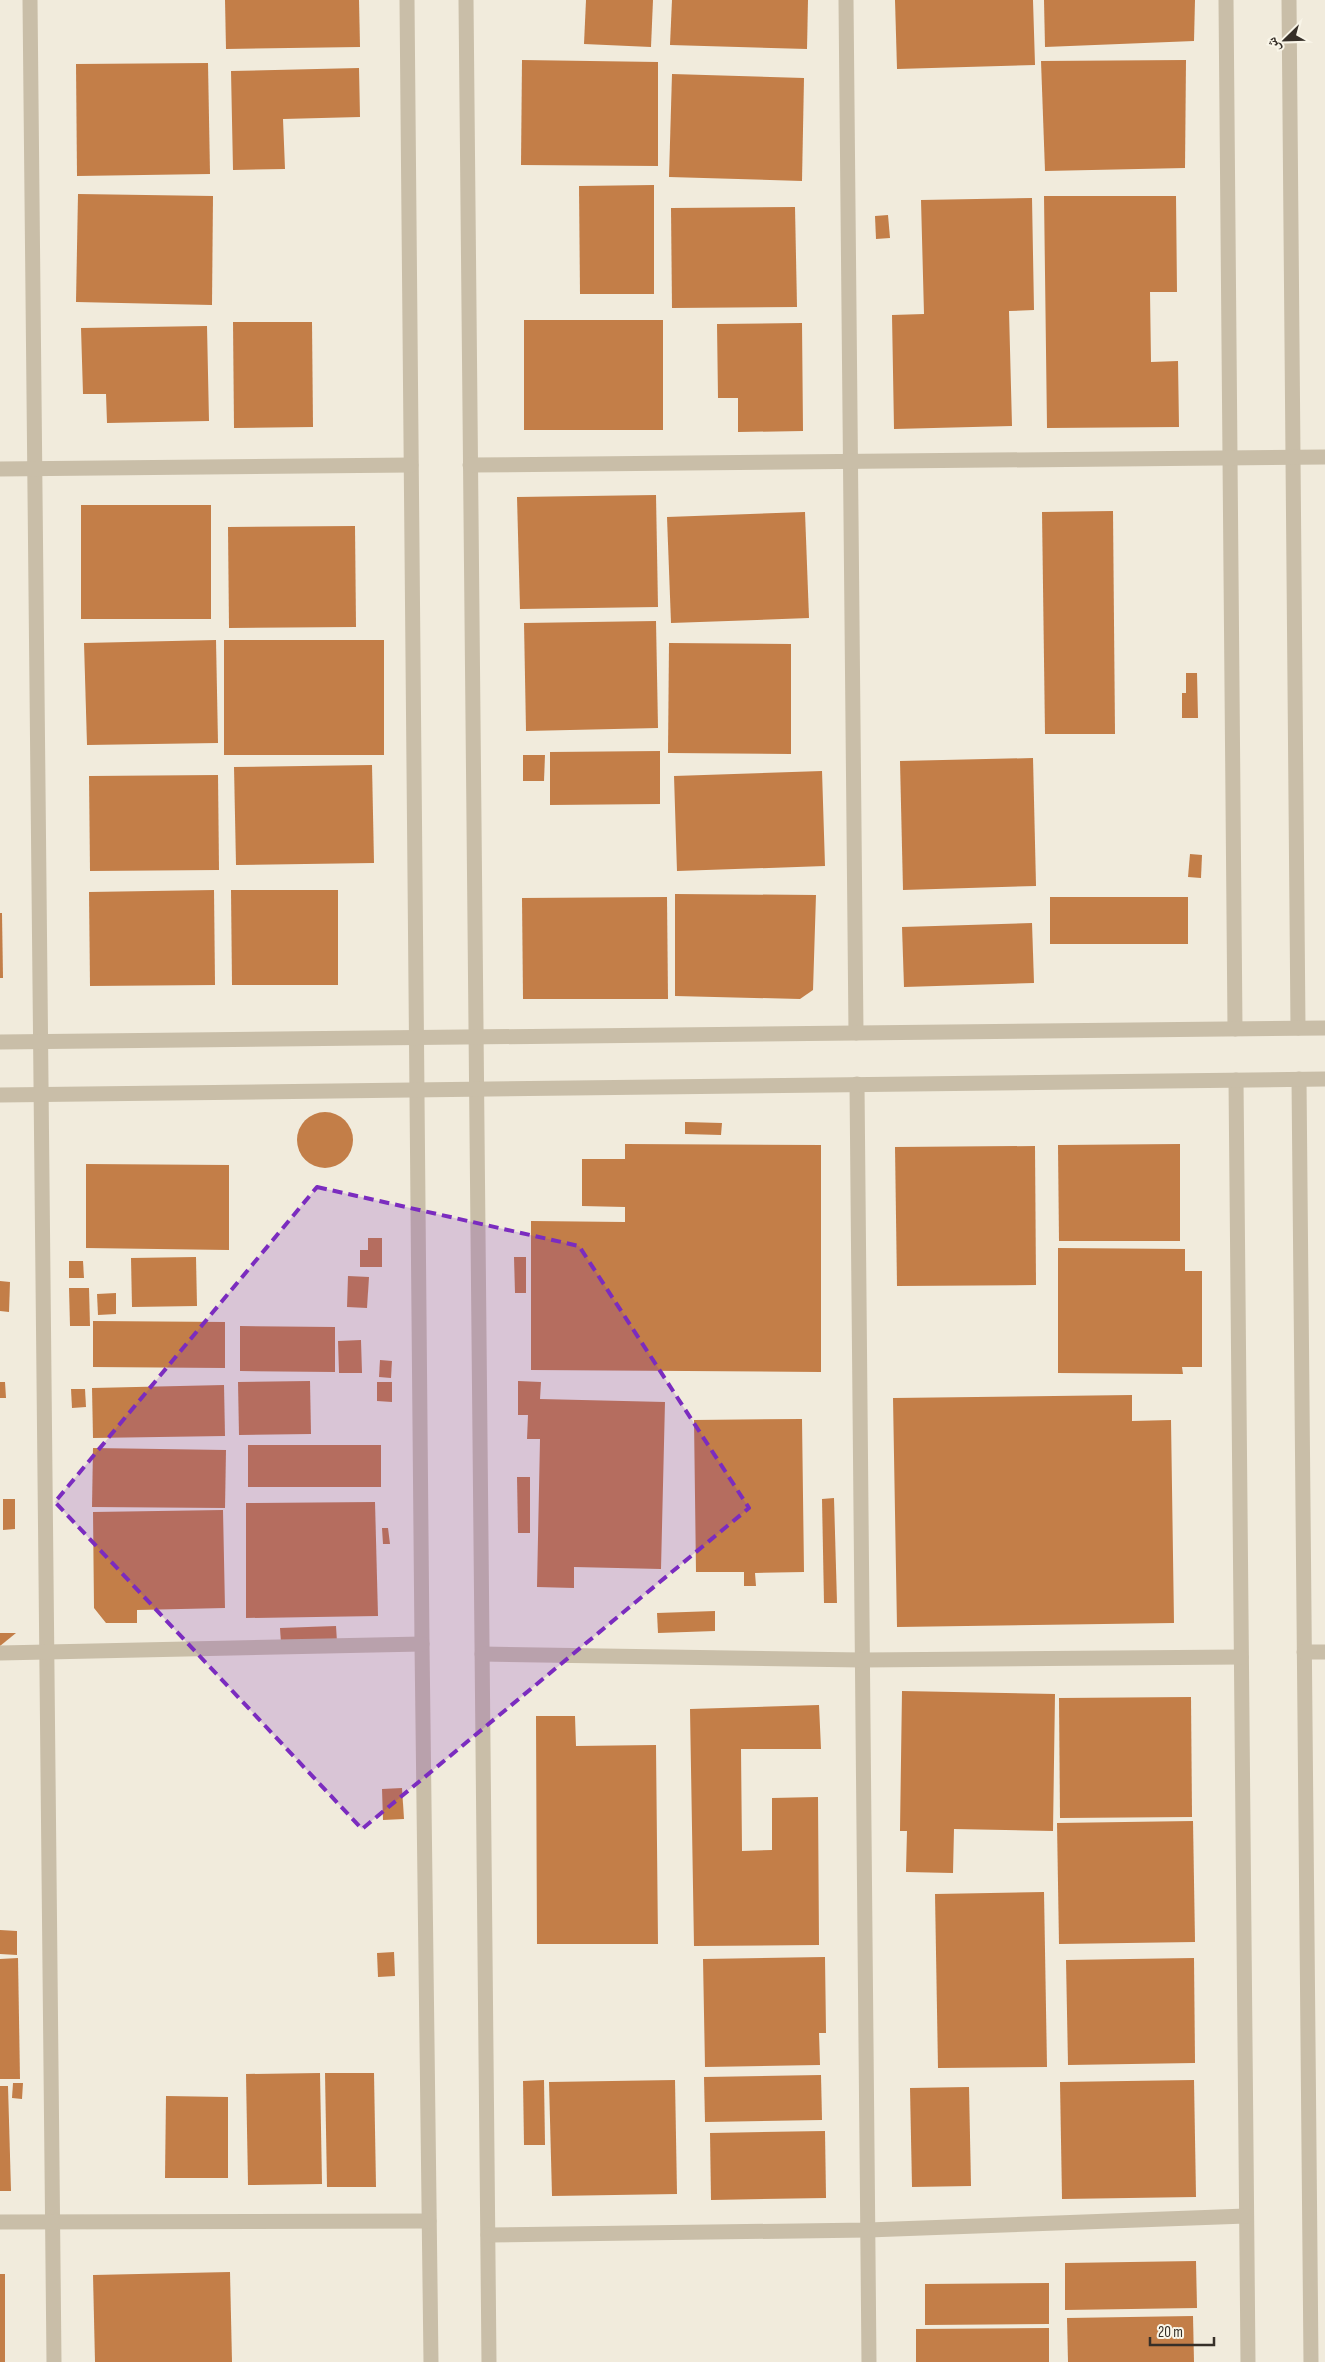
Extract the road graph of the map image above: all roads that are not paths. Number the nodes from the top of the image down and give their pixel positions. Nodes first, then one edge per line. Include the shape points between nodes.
1 (30, 0) edge
2 (407, 0) edge
3 (466, 0) edge
4 (846, 0) edge
5 (1226, 0) edge
6 (1289, 0) edge
7 (1325, 457) edge
8 (1230, 458) junction
9 (1293, 458) junction
10 (850, 461) junction
11 (411, 465) junction
12 (470, 465) junction
13 (0, 469) edge
14 (34, 469) junction
15 (1298, 1028) junction
16 (1325, 1028) edge
17 (1235, 1029) junction
18 (856, 1033) junction
19 (476, 1037) junction
20 (417, 1038) junction
21 (0, 1042) edge
22 (40, 1042) junction
23 (1299, 1079) junction
24 (1325, 1079) edge
25 (1236, 1080) junction
26 (857, 1084) junction
27 (476, 1089) junction
28 (417, 1090) junction
29 (0, 1095) edge
30 (40, 1095) junction
31 (422, 1644) junction
32 (46, 1652) junction
33 (1304, 1652) junction
34 (1325, 1652) edge
35 (0, 1653) edge
36 (482, 1654) junction
37 (1241, 1657) junction
38 (862, 1660) junction
39 (1246, 2216) junction
40 (430, 2220) junction
41 (0, 2222) edge
42 (52, 2222) junction
43 (868, 2230) junction
44 (488, 2235) junction
45 (1317, 2242) edge
46 (54, 2362) edge
47 (431, 2362) edge
48 (489, 2362) edge
49 (869, 2362) edge
50 (1248, 2362) edge
51 (1311, 2362) edge

1 - 14 street
2 - 11 street
3 - 12 street
4 - 10 street
5 - 8 street
6 - 9 street
7 - 9 street
8 - 9 street
8 - 10 street
8 - 17 street
9 - 15 street
10 - 12 street
10 - 18 street
11 - 14 street
11 - 20 street
12 - 19 street
13 - 14 street
14 - 22 street
15 - 16 street
15 - 17 street
17 - 18 street
18 - 19 street
19 - 20 street
19 - 27 street
20 - 22 street
20 - 28 street
21 - 22 street
22 - 30 street
23 - 24 street
23 - 25 street
23 - 33 street
25 - 26 street
25 - 37 street
26 - 27 street
26 - 38 street
27 - 28 street
27 - 36 street
28 - 30 street
28 - 31 street
29 - 30 street
30 - 32 street
31 - 32 street
31 - 40 street
32 - 35 street
32 - 42 street
33 - 34 street
33 - 45 street
36 - 38 street
36 - 44 street
37 - 38 street
37 - 39 street
38 - 43 street
39 - 43 street
39 - 50 street
40 - 42 street
40 - 47 street
41 - 42 street
42 - 46 street
43 - 44 street
43 - 49 street
44 - 48 street
45 - 51 street

